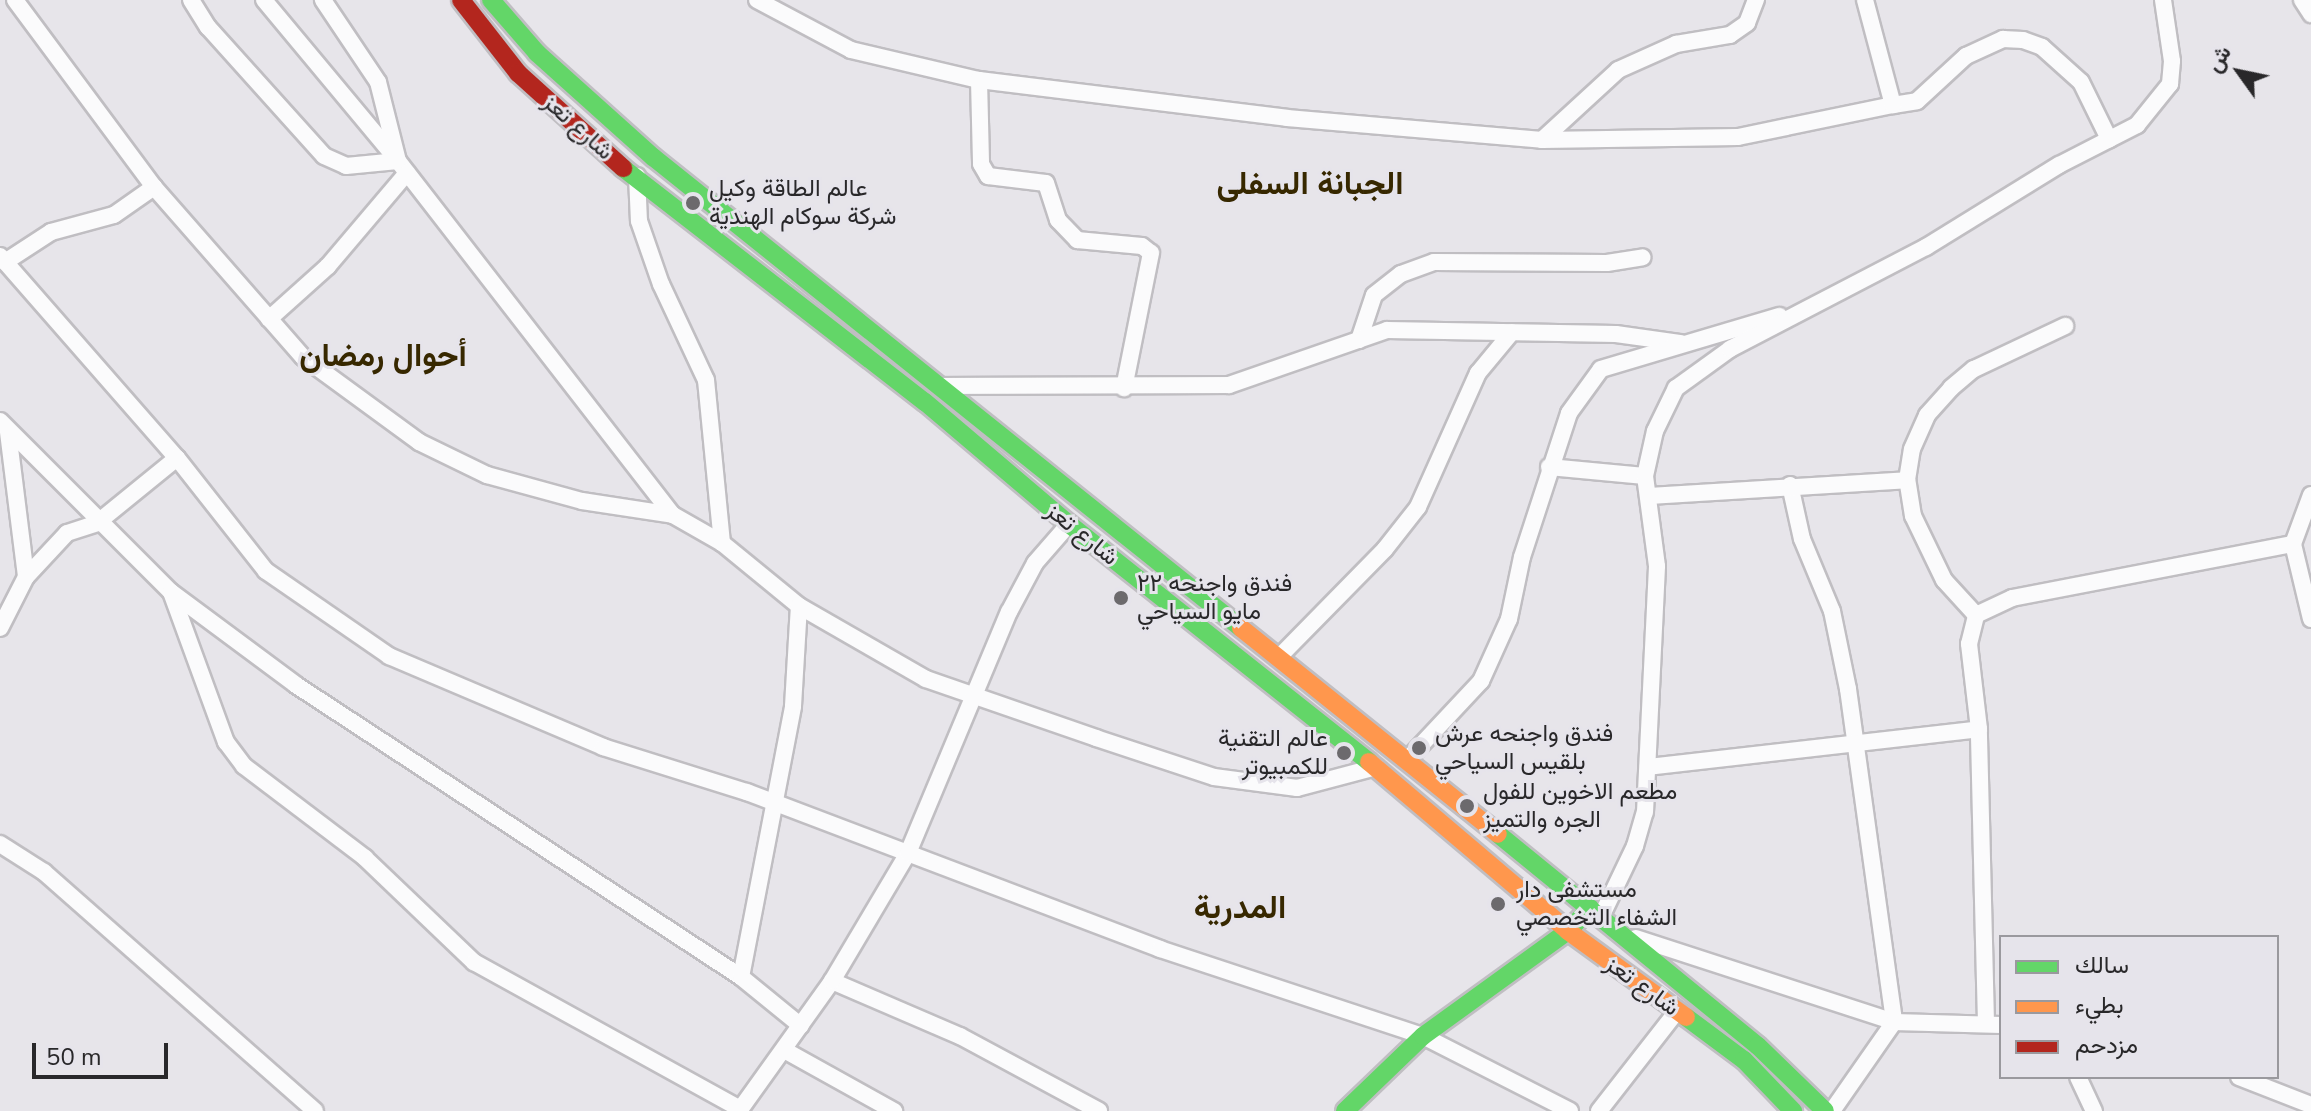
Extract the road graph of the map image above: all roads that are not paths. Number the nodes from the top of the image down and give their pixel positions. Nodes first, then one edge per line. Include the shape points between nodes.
1 (15, 0) edge
2 (191, 0) edge
3 (264, 0) edge
4 (323, 0) edge
5 (461, 0) edge
6 (491, 0) edge
7 (757, 0) edge
8 (1756, 0) edge
9 (1865, 0) edge
10 (2163, 0) edge
11 (2302, 0) edge
12 (2311, 14) edge
13 (979, 80) junction
14 (1893, 105) junction
15 (2109, 139) junction
16 (1542, 140) junction
17 (653, 157) junction
18 (403, 167) junction
19 (635, 178) junction
20 (154, 187) junction
21 (1643, 257) dead end
22 (2, 259) edge
23 (1807, 308) junction
24 (269, 319) junction
25 (2065, 326) dead end
26 (1512, 332) junction
27 (1359, 340) junction
28 (1681, 343) junction
29 (941, 383) junction
30 (1124, 388) junction
31 (925, 402) junction
32 (4, 427) edge
33 (177, 458) junction
34 (1549, 467) junction
35 (1645, 476) junction
36 (1907, 480) junction
37 (1790, 485) junction
38 (2311, 495) edge
39 (1649, 496) junction
40 (673, 515) junction
41 (97, 523) junction
42 (1069, 524) junction
43 (722, 543) junction
44 (2293, 544) junction
45 (26, 577) junction
46 (171, 592) junction
47 (799, 606) junction
48 (1976, 615) junction
49 (2311, 619) edge
50 (0, 628) edge
51 (1281, 655) junction
52 (973, 695) junction
53 (1979, 729) junction
54 (1855, 744) junction
55 (1408, 759) junction
56 (1376, 767) junction
57 (1648, 767) junction
58 (774, 805) junction
59 (0, 844) edge
60 (908, 853) junction
61 (1596, 912) junction
62 (1568, 931) junction
63 (1625, 935) junction
64 (741, 977) junction
65 (832, 981) junction
66 (1677, 1011) junction
67 (1894, 1022) junction
68 (1994, 1024) edge
69 (801, 1026) junction
70 (1423, 1036) junction
71 (786, 1051) junction
72 (2079, 1079) edge
73 (2244, 1079) edge
74 (2311, 1105) edge
75 (1352, 1109) edge
76 (739, 1110) edge
77 (315, 1111) edge
78 (894, 1111) edge
79 (1099, 1111) edge
80 (1570, 1111) edge
81 (1599, 1111) edge
82 (1793, 1111) edge
83 (1825, 1111) edge
84 (1832, 1111) edge
85 (2094, 1111) edge

1 - 20 street
2 - 18 street via 208,27 324,156 346,166
3 - 18 street
4 - 18 street via 378,82
5 - 19 main road, شارع تعز via 518,73
6 - 17 main road, شارع تعز via 537,53
7 - 13 street via 851,50
8 - 16 street via 1747,23 1730,35 1676,44 1618,70
9 - 14 street
10 - 15 street via 2170,84 2137,125
11 - 12 street
13 - 16 street via 1287,118
13 - 30 street via 981,164 988,176 1046,183 1065,233 1077,240 1142,246 1151,253 1154,263
14 - 15 street via 1917,101 1966,56 2003,39 2023,40 2042,47 2081,82
14 - 16 street via 1738,137
15 - 23 street via 1926,247
17 - 19 street
17 - 29 main road, شارع تعز
18 - 24 street via 328,266
18 - 40 street
19 - 31 main road, شارع تعز
19 - 43 street via 639,221 661,284 706,380
20 - 22 street via 114,215 51,232
20 - 24 street
21 - 27 street via 1607,263 1434,262 1401,274 1374,295
22 - 33 street
23 - 28 street
23 - 35 street via 1730,349 1676,388 1655,431
24 - 40 street via 303,357 419,442 487,475 582,501
25 - 36 street via 1974,369 1951,388 1927,415
26 - 27 street via 1387,330
26 - 28 street via 1616,334
26 - 51 street via 1478,373 1418,507 1385,549
27 - 30 street via 1229,385
28 - 34 street via 1601,369 1569,413
29 - 30 street
29 - 31 street
29 - 51 main road, شارع تعز
31 - 42 main road, شارع تعز
32 - 41 street
32 - 45 street
33 - 41 street
33 - 58 street via 266,571 389,656 603,747
34 - 35 street
34 - 55 street via 1509,619 1481,681
35 - 39 street
36 - 37 street
36 - 48 street via 1913,516 1944,580
37 - 39 street
37 - 54 street via 1802,539 1832,611
38 - 44 street
39 - 57 street via 1657,566 1647,693
40 - 43 street
41 - 45 street via 67,533
41 - 46 street
42 - 52 street via 1035,563
42 - 56 main road, شارع تعز
43 - 47 street
44 - 48 street via 2012,598
44 - 49 street
45 - 50 street
46 - 64 street via 296,685
46 - 76 street via 226,742 244,766 365,858 474,962
47 - 52 street via 926,679
47 - 58 street via 793,706
48 - 53 street via 1969,644
51 - 55 main road, شارع تعز
52 - 56 street via 1214,777 1297,788
52 - 60 street
53 - 54 street
53 - 68 street
54 - 57 street
54 - 67 street
55 - 61 main road, شارع تعز
56 - 62 main road, شارع تعز
57 - 61 street via 1635,846
58 - 60 street
58 - 64 street
59 - 77 street via 44,872
60 - 65 street
60 - 70 street via 1160,949
61 - 62 main road
61 - 63 main road, شارع تعز
62 - 66 main road, شارع تعز
62 - 70 main road
63 - 67 street
63 - 83 main road, شارع تعز via 1758,1046
64 - 69 street
65 - 69 street
65 - 79 street via 960,1036
66 - 81 street
66 - 82 main road, شارع تعز via 1744,1060
67 - 68 street
67 - 84 street
69 - 71 street
70 - 75 main road
70 - 80 street
71 - 76 street
71 - 78 street
72 - 85 street
73 - 74 street

